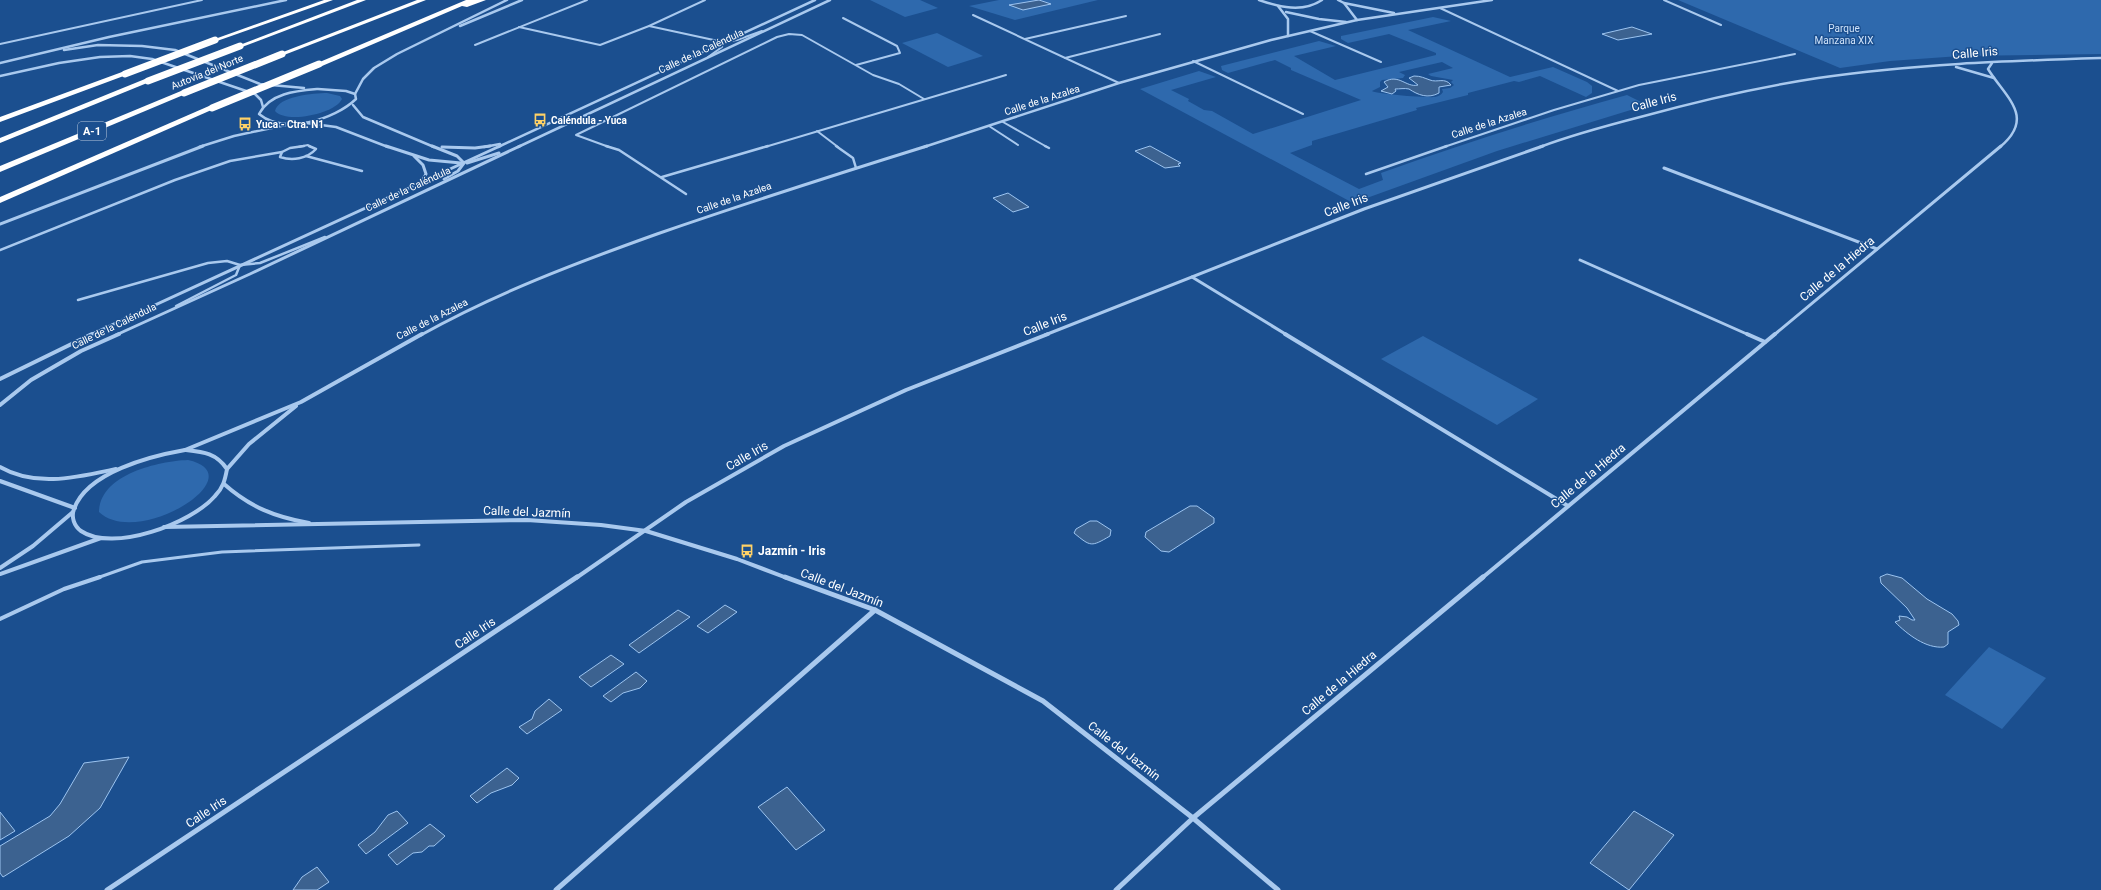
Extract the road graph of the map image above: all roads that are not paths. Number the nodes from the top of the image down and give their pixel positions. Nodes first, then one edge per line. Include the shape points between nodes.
1 (193, 0) edge
2 (202, 0) edge
3 (286, 0) edge
4 (330, 0) edge
5 (363, 0) edge
6 (423, 0) edge
7 (471, 0) edge
8 (483, 0) edge
9 (507, 0) edge
10 (522, 0) edge
11 (587, 0) edge
12 (705, 0) edge
13 (815, 0) edge
14 (830, 0) edge
15 (1259, 0) edge
16 (1322, 0) edge
17 (1338, 0) edge
18 (1492, 0) edge
19 (1664, 0) edge
20 (1344, 3) junction
21 (1276, 5) junction
22 (1440, 8) junction
23 (1286, 12) junction
24 (1398, 14) junction
25 (973, 15) dead end
26 (1126, 16) dead end
27 (843, 18) dead end
28 (1357, 20) junction
29 (1350, 22) junction
30 (781, 24) junction
31 (1721, 24) dead end
32 (412, 25) junction
33 (649, 26) junction
34 (519, 27) junction
35 (1310, 31) junction
36 (1160, 34) dead end
37 (1288, 36) junction
38 (432, 38) junction
39 (1025, 39) junction
40 (723, 42) junction
41 (0, 43) edge
42 (475, 45) dead end
43 (1795, 54) dead end
44 (36, 55) junction
45 (706, 58) junction
46 (1066, 58) junction
47 (2101, 58) edge
48 (1193, 61) junction
49 (1381, 62) dead end
50 (0, 63) edge
51 (1992, 63) junction
52 (856, 65) junction
53 (1942, 66) junction
54 (1006, 75) dead end
55 (0, 76) edge
56 (1994, 78) junction
57 (1119, 83) junction
58 (134, 86) junction
59 (313, 89) junction
60 (1618, 91) junction
61 (355, 94) junction
62 (924, 99) junction
63 (353, 105) junction
64 (263, 106) junction
65 (1303, 114) dead end
66 (0, 120) edge
67 (301, 122) junction
68 (1004, 122) junction
69 (294, 123) junction
70 (989, 126) junction
71 (817, 131) junction
72 (0, 132) edge
73 (0, 141) edge
74 (511, 141) junction
75 (522, 144) junction
76 (1018, 145) dead end
77 (437, 146) junction
78 (1049, 148) dead end
79 (282, 152) junction
80 (414, 155) junction
81 (306, 156) junction
82 (464, 163) junction
83 (0, 168) edge
84 (856, 168) junction
85 (1664, 168) dead end
86 (362, 171) dead end
87 (1366, 174) dead end
88 (662, 177) junction
89 (422, 181) junction
90 (430, 187) junction
91 (686, 194) dead end
92 (0, 200) edge
93 (0, 224) edge
94 (339, 231) junction
95 (1877, 249) junction
96 (0, 250) edge
97 (1580, 260) dead end
98 (240, 266) junction
99 (1192, 277) junction
100 (78, 300) dead end
101 (174, 307) junction
102 (1765, 342) junction
103 (0, 379) edge
104 (301, 402) junction
105 (0, 405) edge
106 (185, 450) junction
107 (0, 467) edge
108 (121, 468) junction
109 (227, 469) junction
110 (0, 481) edge
111 (224, 484) junction
112 (1568, 506) junction
113 (74, 510) junction
114 (319, 525) junction
115 (164, 527) junction
116 (646, 532) junction
117 (101, 538) junction
118 (419, 545) dead end
119 (0, 568) edge
120 (0, 574) edge
121 (875, 610) junction
122 (0, 619) edge
123 (1193, 818) junction
124 (107, 890) edge
125 (556, 890) edge
126 (1116, 890) edge
127 (1278, 890) edge

1 - 41 lane
2 - 41 lane
3 - 44 street
4 - 66 highway, bridge
5 - 58 highway, Autovía del Norte / A-1, bridge
6 - 83 highway, Autovía del Norte / A-1, bridge
7 - 32 highway
8 - 32 highway
9 - 38 street
10 - 38 street
11 - 34 lane
12 - 33 lane
13 - 40 street, Calle de la Caléndula
14 - 30 street, Calle de la Caléndula
15 - 21 street
16 - 21 street via 1311,6
17 - 20 street
18 - 22 street, Calle de la Azalea
19 - 31 lane
20 - 24 street
20 - 28 street
21 - 23 street
22 - 24 street, Calle de la Azalea
22 - 60 lane
23 - 29 street
23 - 37 street via 1290,25
24 - 28 street, Calle de la Azalea
25 - 39 lane
26 - 39 lane
27 - 52 lane via 897,46 900,53
28 - 29 street, Calle de la Azalea
29 - 35 street, Calle de la Azalea
30 - 40 lane via 737,40
30 - 45 street, Calle de la Caléndula
32 - 92 highway, bridge
33 - 34 lane via 600,45
33 - 40 lane
34 - 42 lane
35 - 37 street, Calle de la Azalea
35 - 49 lane
36 - 46 lane
37 - 48 street, Calle de la Azalea
38 - 61 street via 374,68 363,79
39 - 46 lane
40 - 45 lane via 722,47
40 - 74 street, Calle de la Caléndula
43 - 60 lane, Calle de la Azalea
44 - 50 street
44 - 59 street via 98,45 175,50 260,84
45 - 75 street, Calle de la Caléndula
46 - 57 lane
47 - 51 street, Calle Iris
48 - 57 street, Calle de la Azalea
48 - 65 lane
51 - 53 street, Calle Iris
51 - 56 street via 1988,69
52 - 62 lane via 873,75 899,84
52 - 88 lane via 802,35 789,34 777,37 576,135 619,150
53 - 56 street via 1963,68
53 - 99 street, Calle Iris via 1847,74 1740,91 1665,109 1570,136 1364,209
54 - 62 lane
55 - 64 street via 59,63 130,56 152,59 255,94
56 - 95 street, Calle de la Hiedra via 2009,96 2017,117 2017,128 2009,139
57 - 68 street, Calle de la Azalea
58 - 72 highway
58 - 73 highway, Autovía del Norte / A-1
59 - 61 street via 340,88
59 - 64 street via 283,96
60 - 87 lane, Calle de la Azalea via 1495,129
61 - 63 street
62 - 71 lane
63 - 67 street via 332,115
63 - 77 street via 369,120
64 - 69 street via 259,114 266,121
67 - 69 street
67 - 80 street via 335,127
68 - 70 street, Calle de la Azalea
68 - 78 lane
69 - 93 street via 234,136 185,151
70 - 76 lane
70 - 84 street, Calle de la Azalea
71 - 84 lane via 853,158
71 - 88 lane
74 - 77 street via 475,148
74 - 82 street, Calle de la Caléndula
75 - 82 street via 481,160
75 - 90 street, Calle de la Caléndula
77 - 82 street via 457,156
79 - 81 lane via 280,156 286,159
79 - 81 lane via 296,146 315,147 315,152
79 - 96 lane via 230,161 175,180
80 - 82 street via 445,163
80 - 89 street via 423,165 426,174
81 - 86 lane
82 - 89 street, Calle de la Caléndula
82 - 90 street via 458,171
84 - 104 street, Calle de la Azalea via 758,198 587,259 515,288 424,333
85 - 95 street
88 - 91 lane
89 - 98 street, Calle de la Caléndula
90 - 94 street, Calle de la Caléndula
94 - 98 lane via 269,261
94 - 101 street, Calle de la Caléndula
95 - 102 street, Calle de la Hiedra
97 - 102 street
98 - 100 lane via 227,261 208,263
98 - 101 lane via 236,275
98 - 103 street, Calle de la Caléndula
99 - 112 street
99 - 116 street, Calle Iris via 906,390 784,446 686,502
101 - 105 street, Calle de la Caléndula via 57,364 31,380
102 - 112 street, Calle de la Hiedra
104 - 106 street, Calle de la Azalea
104 - 109 street, Calle de la Azalea via 250,444
106 - 108 street via 161,454
106 - 109 street via 207,452 220,458
107 - 108 street via 17,475 46,478 70,477
108 - 113 street via 99,480 81,497
109 - 111 street
110 - 113 street
111 - 114 street, Calle del Jazmín via 235,495 262,512 278,518
111 - 115 street via 204,506
112 - 123 street, Calle de la Hiedra
113 - 117 street via 74,524 83,532
113 - 119 street via 33,546
114 - 115 street, Calle del Jazmín
114 - 116 street, Calle del Jazmín via 527,520 601,525
115 - 117 street via 143,534
116 - 121 street, Calle del Jazmín via 737,559
116 - 124 street, Calle Iris
117 - 120 street
118 - 122 lane via 222,552 142,562 64,589
121 - 123 street, Calle del Jazmín via 1043,701
121 - 125 street
123 - 126 street, Calle de la Hiedra
123 - 127 street, Calle del Jazmín

